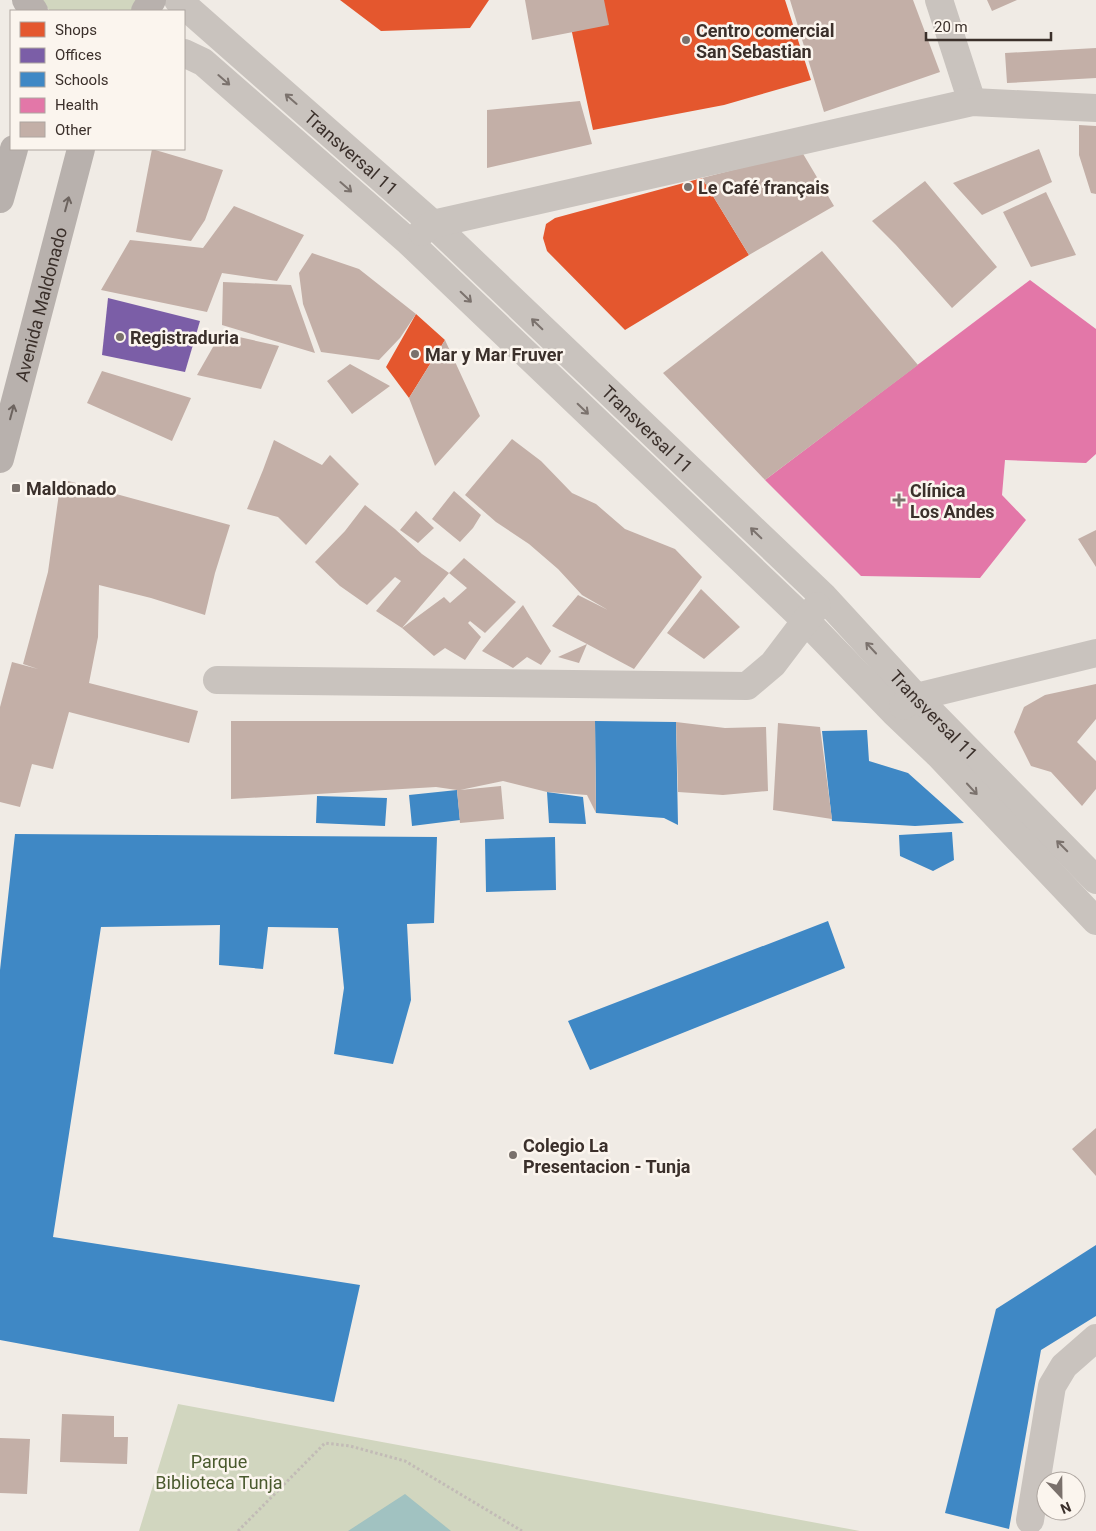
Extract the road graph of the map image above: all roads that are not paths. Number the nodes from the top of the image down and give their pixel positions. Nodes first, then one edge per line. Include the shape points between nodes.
1 (178, 0) edge
2 (939, 0) edge
3 (185, 53) edge
4 (972, 102) junction
5 (1096, 108) edge
6 (14, 150) edge
7 (82, 150) edge
8 (0, 199) edge
9 (433, 224) junction
10 (409, 242) junction
11 (0, 459) edge
12 (824, 597) junction
13 (806, 621) junction
14 (1096, 652) edge
15 (217, 680) dead end
16 (905, 704) junction
17 (1096, 880) edge
18 (1096, 920) edge
19 (1096, 1338) edge
20 (1030, 1520) dead end

9 -> 1 street, Transversal 11
2 - 4 street
3 -> 10 street, Transversal 11 via 203,62
4 - 5 street
4 - 9 street
6 - 8 main road
11 -> 7 main road, Avenida Maldonado
9 - 10 street
12 -> 9 street, Transversal 11
10 -> 13 street, Transversal 11
12 - 13 street
16 -> 12 street, Transversal 11
13 - 15 street via 773,664 747,686
13 - 16 street, Transversal 11
14 - 16 street
17 -> 16 street, Transversal 11
16 -> 18 street, Transversal 11 via 938,754
19 - 20 street via 1064,1366 1052,1386

